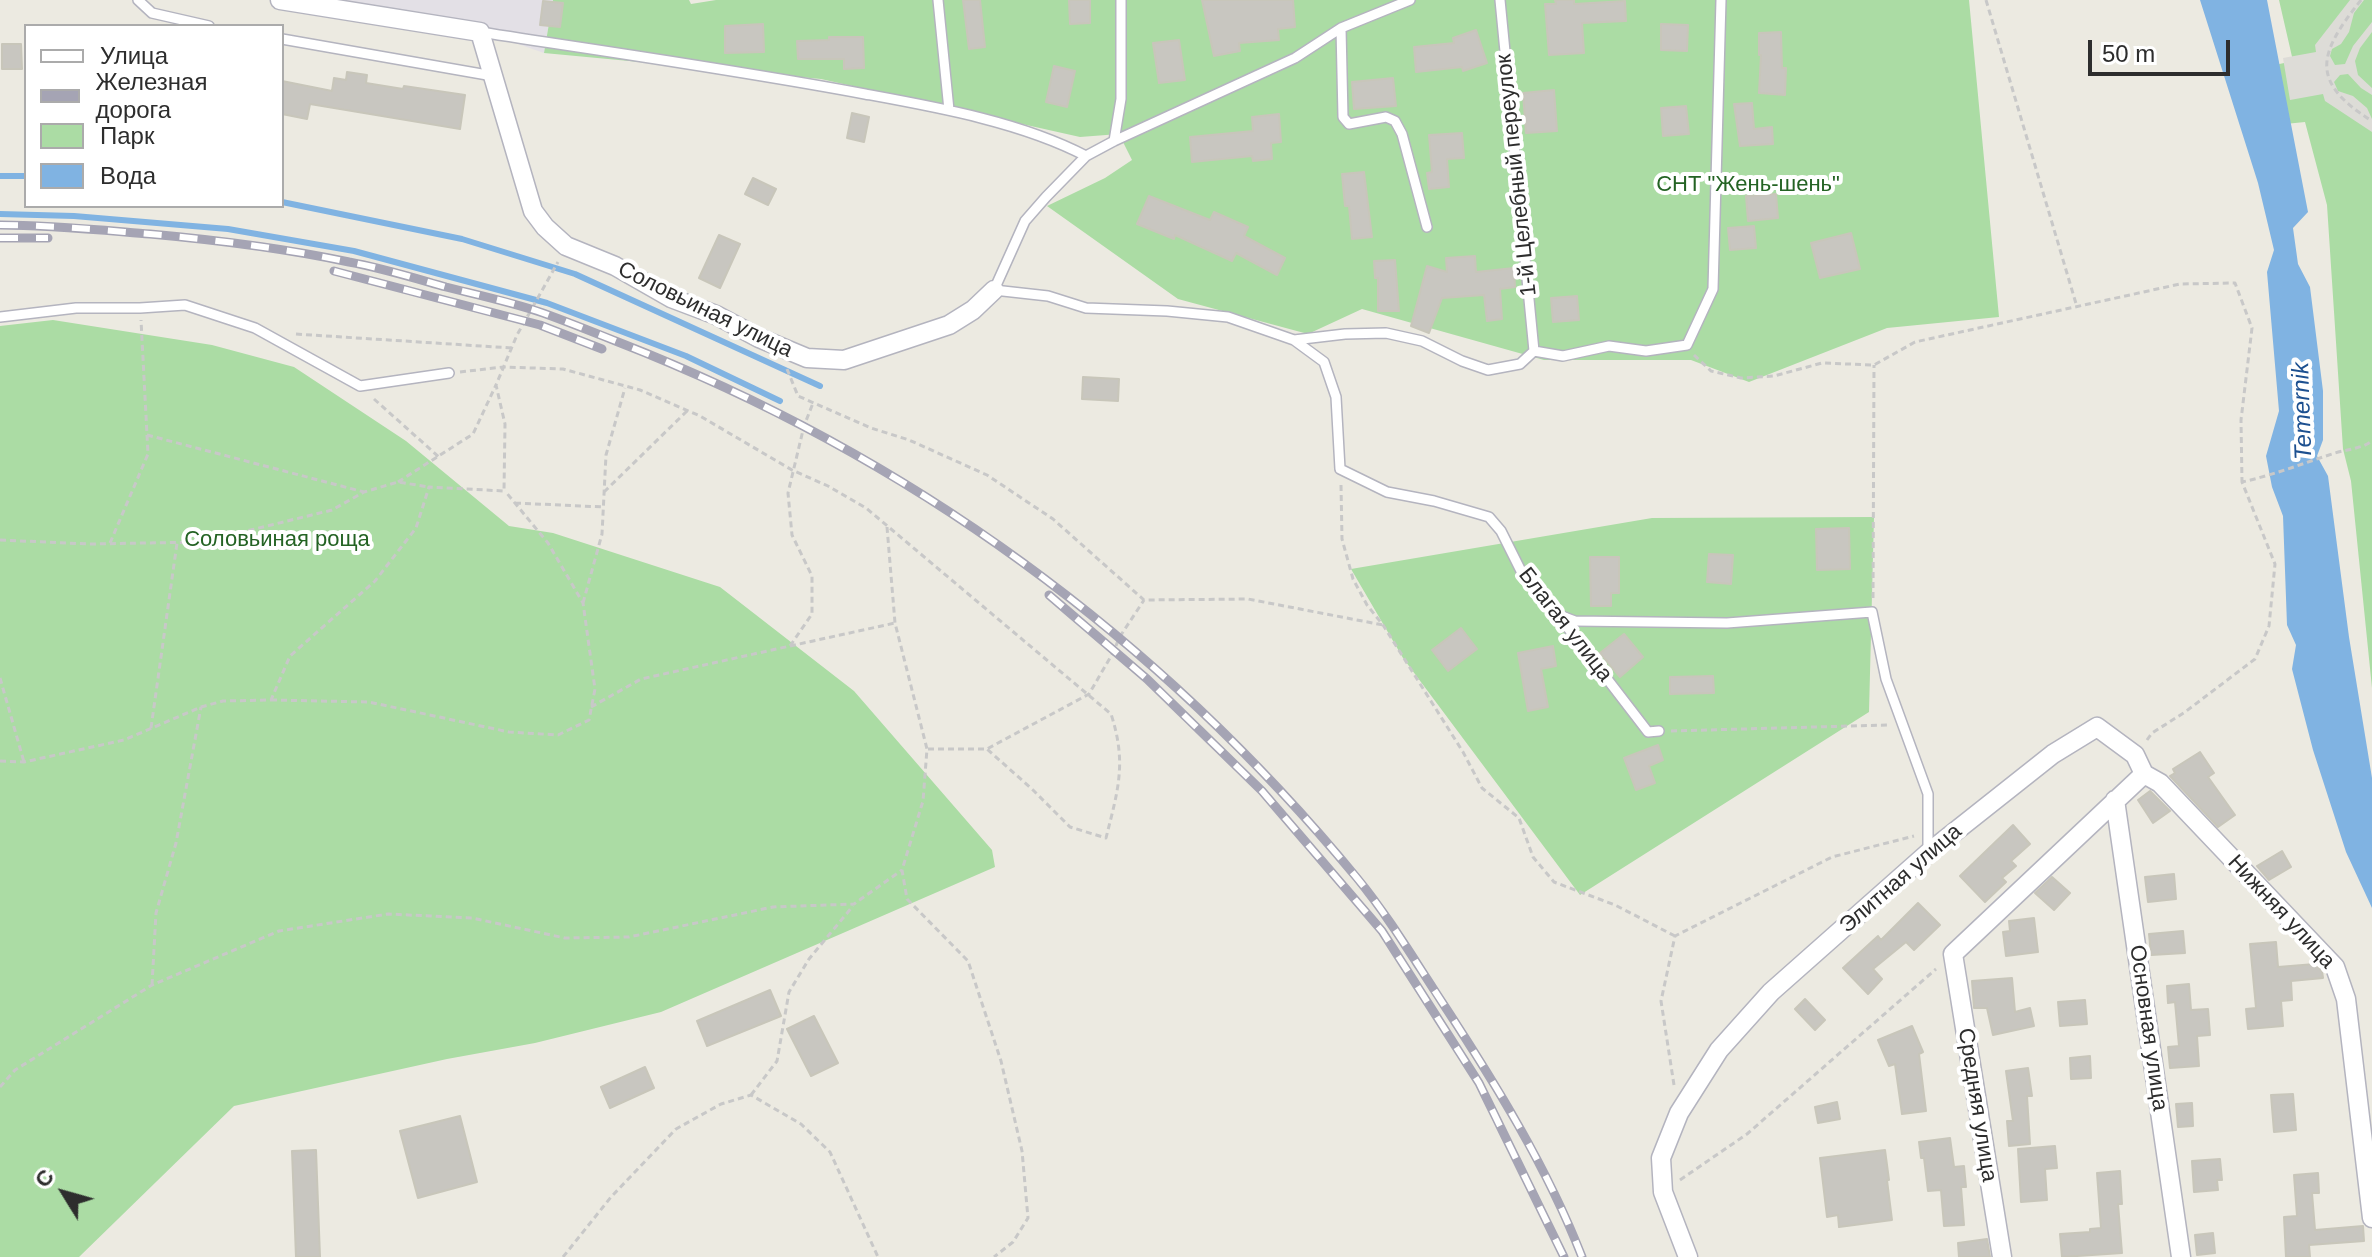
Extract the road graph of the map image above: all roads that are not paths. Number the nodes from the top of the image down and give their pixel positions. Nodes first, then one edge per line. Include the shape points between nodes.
1 (138, 0) edge
2 (280, 0) edge
3 (938, 0) edge
4 (1121, 0) edge
5 (1410, 0) edge
6 (1500, 0) edge
7 (1721, 0) edge
8 (200, 24) edge
9 (1341, 28) junction
10 (480, 32) junction
11 (284, 39) edge
12 (493, 76) junction
13 (949, 110) junction
14 (1114, 141) junction
15 (1086, 156) junction
16 (1427, 227) dead end
17 (994, 290) junction
18 (0, 317) edge
19 (1294, 340) junction
20 (1534, 351) junction
21 (449, 373) road end
22 (1558, 615) junction
23 (1659, 731) road end
24 (2144, 774) junction
25 (2115, 800) junction
26 (1928, 853) junction
27 (2372, 1218) edge
28 (1688, 1257) edge
29 (2002, 1257) edge
30 (2181, 1257) edge

1 - 8 lane via 152,13
2 - 10 street
3 - 13 lane
4 - 14 lane via 1121,99
5 - 9 lane, Соловьиная улица
6 - 20 lane, 1-й Целебный переулок
7 - 20 lane via 1713,289 1687,345 1646,351 1609,346 1563,356
9 - 14 lane, Соловьиная улица via 1295,58
9 - 16 lane via 1343,117 1349,124 1386,117 1395,121
10 - 12 street, Соловьиная улица
10 - 13 lane
11 - 12 lane
12 - 17 street, Соловьиная улица via 533,211 545,227 566,246 778,347 807,358 844,360 949,325
13 - 15 lane via 1061,143
14 - 15 lane, Соловьиная улица
15 - 17 lane, Соловьиная улица via 1025,221
17 - 19 lane via 1048,296 1086,308 1228,317
18 - 21 lane via 76,308 185,305 255,328 360,386
19 - 20 lane via 1386,333 1422,341 1488,370 1520,364
19 - 22 lane, Благая улица via 1324,362 1336,397 1340,469 1387,492 1489,517 1524,577
22 - 23 lane, Благая улица via 1648,732
22 - 26 lane via 1575,621 1727,623 1872,612 1886,679 1928,794
24 - 25 street
24 - 26 street, Элитная улица via 2135,755 2097,727 2053,754
24 - 27 street, Нижняя улица via 2160,783 2335,967 2346,999
25 - 29 street, Средняя улица via 1953,954
25 - 30 street, Основная улица
26 - 28 street, Элитная улица via 1771,992 1719,1050 1679,1113 1661,1158 1663,1192

